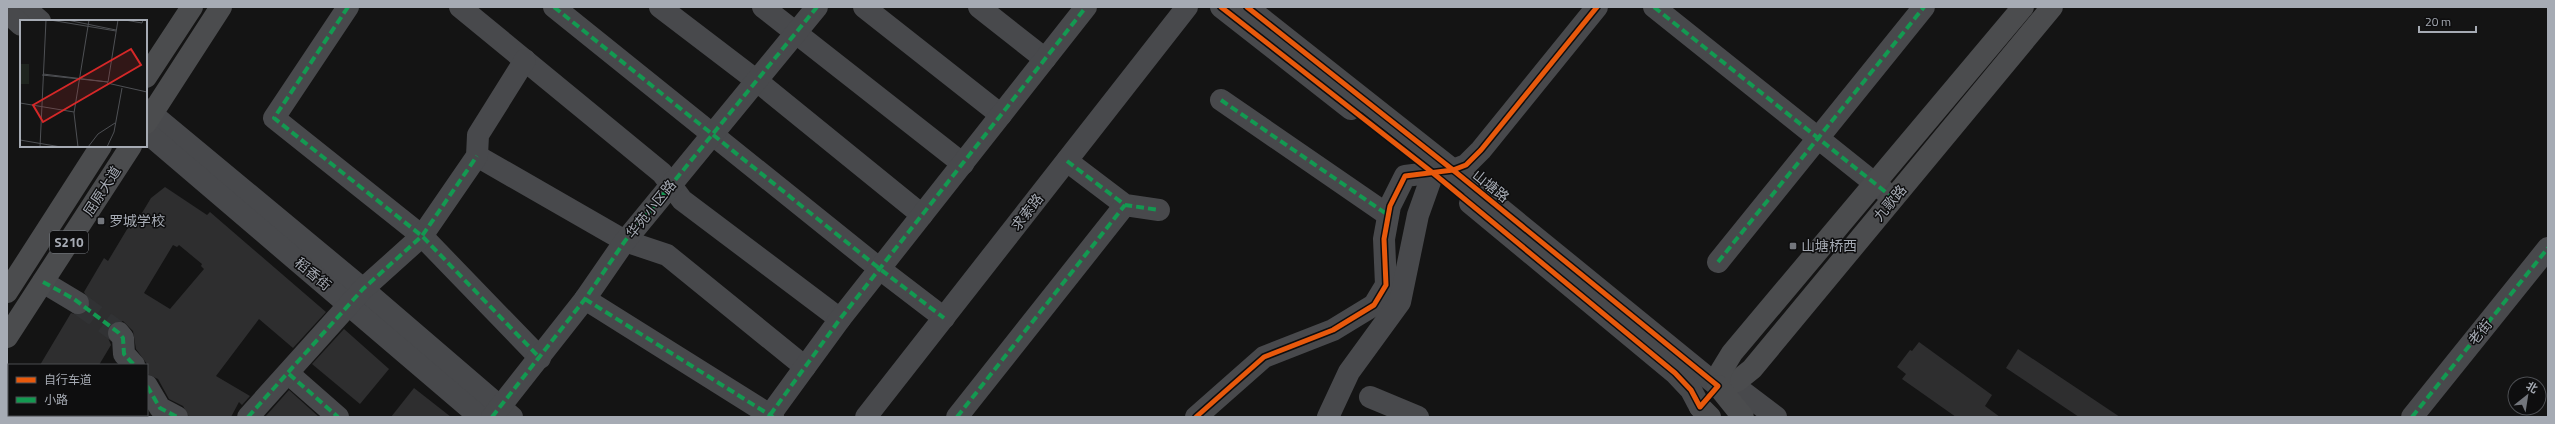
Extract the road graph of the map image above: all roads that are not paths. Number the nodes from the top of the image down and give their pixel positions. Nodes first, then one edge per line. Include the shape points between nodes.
1 (24, 7) edge
2 (192, 7) edge
3 (221, 7) edge
4 (348, 7) edge
5 (460, 7) edge
6 (554, 7) edge
7 (660, 7) edge
8 (763, 7) edge
9 (817, 7) edge
10 (864, 7) edge
11 (979, 7) edge
12 (1086, 7) edge
13 (1187, 7) edge
14 (1221, 7) edge
15 (1247, 7) edge
16 (1597, 7) edge
17 (1654, 7) edge
18 (1924, 7) edge
19 (2023, 7) edge
20 (2052, 7) edge
21 (7, 12) edge
22 (39, 20) edge
23 (20, 23) edge
24 (796, 32) junction
25 (1045, 59) junction
26 (525, 60) junction
27 (147, 75) edge
28 (757, 81) junction
29 (1221, 100) dead end
30 (1001, 115) junction
31 (147, 119) edge
32 (713, 134) junction
33 (1818, 138) junction
34 (100, 147) edge
35 (130, 147) edge
36 (478, 156) junction
37 (1067, 161) junction
38 (963, 164) junction
39 (1443, 172) junction
40 (1874, 184) junction
41 (671, 185) junction
42 (1893, 198) junction
43 (1125, 205) junction
44 (1159, 210) dead end
45 (922, 215) junction
46 (1388, 215) junction
47 (422, 236) junction
48 (625, 241) junction
49 (2548, 248) edge
50 (1718, 262) dead end
51 (880, 269) junction
52 (43, 282) junction
53 (7, 292) edge
54 (356, 297) junction
55 (586, 298) junction
56 (78, 303) tunnel mouth
57 (944, 318) junction
58 (840, 320) junction
59 (119, 333) tunnel mouth
60 (7, 337) edge
61 (540, 358) junction
62 (133, 364) edge
63 (805, 367) junction
64 (289, 374) junction
65 (1718, 386) junction
66 (148, 388) edge
67 (1370, 397) dead end
68 (501, 414) edge
69 (1702, 414) edge
70 (771, 416) edge
71 (177, 417) edge
72 (248, 417) edge
73 (338, 417) edge
74 (480, 417) edge
75 (866, 417) edge
76 (957, 417) edge
77 (1196, 417) edge
78 (1328, 417) edge
79 (1418, 417) edge
80 (1743, 417) edge
81 (1776, 417) edge
82 (2412, 417) edge

1 - 22 street
2 - 27 main road
3 - 31 main road
4 - 47 street via 274,118
5 - 26 street
6 - 32 street
7 - 28 street
8 - 24 street
9 - 24 street, 华苑小区路
10 - 30 street
11 - 25 street
12 - 25 street
13 - 37 street, 求索路
14 - 39 street, 山塘路
15 - 39 street, 山塘路
16 - 39 street via 1481,150 1466,165
17 - 33 street
18 - 33 street
19 - 40 main road, 九歌路
20 - 42 main road, 九歌路
21 - 23 street
24 - 28 street, 华苑小区路
24 - 38 street
25 - 30 street
26 - 36 street via 478,135
26 - 41 street via 662,173
28 - 32 street, 华苑小区路
28 - 45 street
29 - 46 street
30 - 38 street
31 - 54 street
32 - 41 street, 华苑小区路
32 - 51 street
33 - 40 street
33 - 50 street
34 - 53 main road, 屈原大道 / S210
35 - 52 main road, 屈原大道 / S210
36 - 47 street
36 - 48 street
37 - 43 street
37 - 57 street, 求索路
38 - 45 street
39 - 46 street via 1405,176
39 - 65 street, 山塘路
39 - 69 street, 山塘路 via 1675,373 1691,390
39 - 78 street via 1418,215 1400,302 1349,372
40 - 42 street
40 - 65 main road, 九歌路 via 1732,353 1721,371
41 - 48 street, 华苑小区路
41 - 58 street via 682,200
42 - 65 main road, 九歌路 via 1752,369 1737,381
43 - 44 street
43 - 76 street
45 - 51 street
46 - 77 street via 1384,238 1386,285 1374,305 1333,330 1264,358
47 - 54 street
47 - 61 street
48 - 55 street, 华苑小区路
48 - 63 street via 667,255
49 - 82 street, 老街
51 - 57 street
51 - 58 street
52 - 56 street
52 - 60 main road, 屈原大道 / S210
54 - 64 street
54 - 68 street
54 - 74 street
55 - 61 street, 华苑小区路
55 - 70 street
57 - 75 street, 求索路
58 - 63 street
59 - 62 street via 123,338 124,354
61 - 68 street, 华苑小区路
63 - 70 street
64 - 72 street
64 - 73 street
65 - 69 street, 九歌路
65 - 80 main road
65 - 81 street via 1743,392
66 - 71 street via 160,408
67 - 79 street

